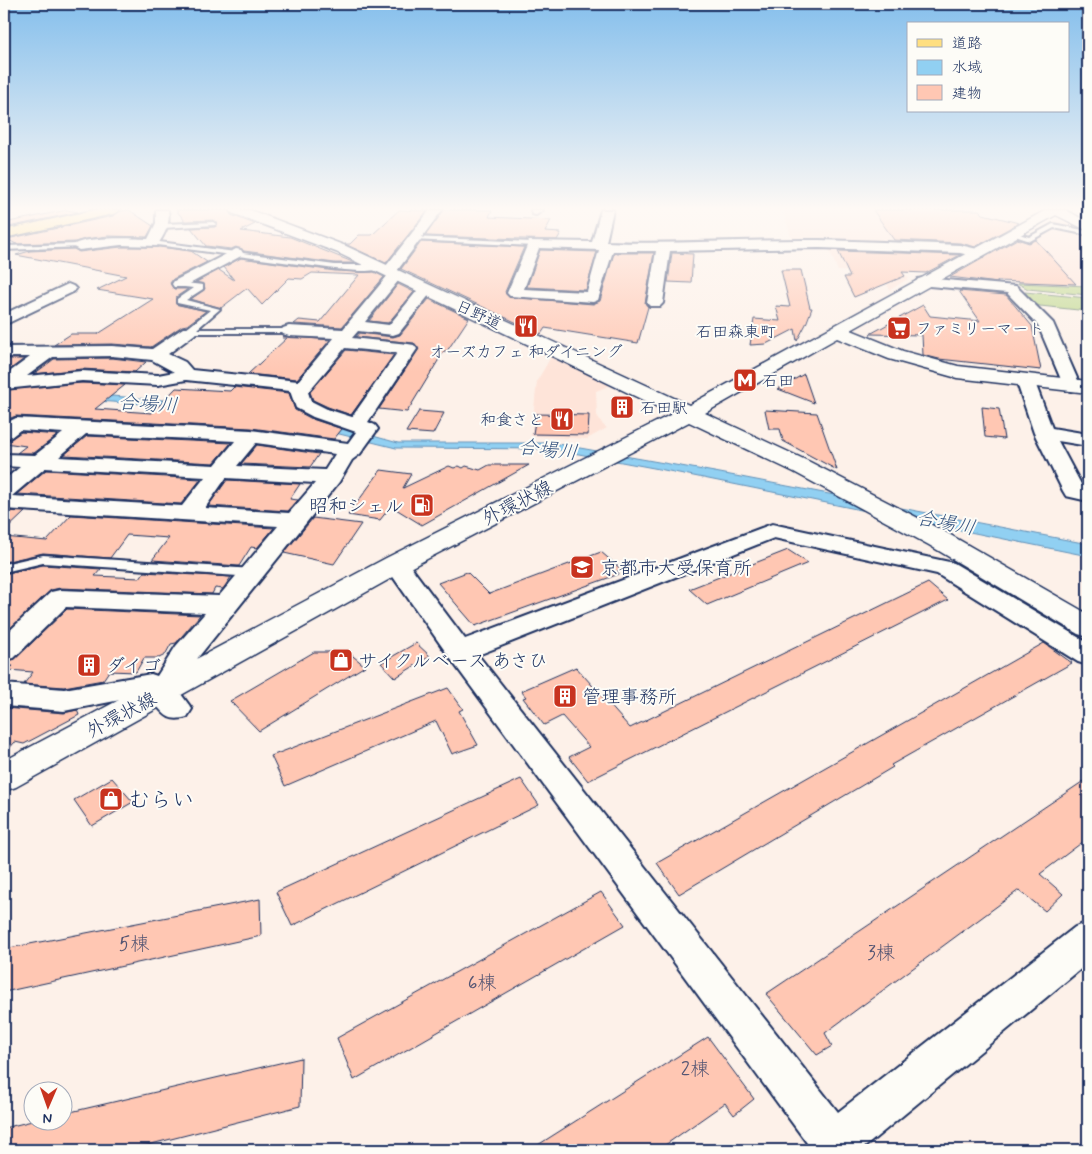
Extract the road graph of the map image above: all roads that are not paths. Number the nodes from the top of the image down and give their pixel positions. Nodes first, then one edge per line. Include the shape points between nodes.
1 (216, 264) edge
2 (319, 264) edge
3 (372, 264) edge
4 (393, 264) edge
5 (526, 264) edge
6 (599, 264) edge
7 (661, 264) edge
8 (957, 264) edge
9 (388, 271) junction
10 (923, 282) junction
11 (179, 284) joint
12 (68, 289) dead end
13 (426, 289) junction
14 (655, 303) dead end
15 (4, 320) edge
16 (189, 331) junction
17 (289, 331) joint
18 (837, 331) junction
19 (347, 334) junction
20 (4, 352) edge
21 (48, 352) junction
22 (162, 358) junction
23 (186, 375) junction
24 (144, 378) junction
25 (1025, 380) junction
26 (1080, 386) edge
27 (303, 387) junction
28 (690, 413) junction
29 (81, 428) junction
30 (4, 433) edge
31 (1044, 433) junction
32 (251, 436) junction
33 (358, 438) junction
34 (1088, 440) edge
35 (4, 460) edge
36 (38, 463) junction
37 (220, 472) junction
38 (331, 477) junction
39 (4, 491) edge
40 (1088, 494) edge
41 (4, 502) edge
42 (189, 514) junction
43 (296, 520) junction
44 (396, 564) junction
45 (4, 568) edge
46 (253, 573) junction
47 (226, 605) junction
48 (1088, 627) edge
49 (4, 651) edge
50 (460, 651) junction
51 (1088, 655) edge
52 (4, 695) edge
53 (170, 700) junction
54 (4, 777) edge
55 (1088, 940) edge
56 (831, 1147) edge

1 - 11 street
2 - 9 lane
3 - 9 street, 日野道
4 - 9 street
5 - 6 street via 515,293 593,297
7 - 14 street
8 - 10 street, 外環状線
9 - 13 street, 日野道
9 - 19 street
10 - 18 street, 外環状線
10 - 26 street via 1011,289 1044,323
11 - 16 lane via 200,287 180,301 216,309
12 - 15 street
13 - 19 street via 393,330
13 - 28 street, 日野道
16 - 17 lane
16 - 22 street
17 - 19 street
18 - 25 street via 928,365
18 - 28 street, 外環状線
19 - 27 street
19 - 33 street via 408,349
20 - 21 street
21 - 22 street via 112,351
21 - 24 street via 5,384 82,376
22 - 23 street via 180,366
22 - 24 street via 144,374
23 - 24 street via 158,380
23 - 27 street
25 - 26 street
25 - 31 street
27 - 33 street via 299,392 303,404
28 - 44 street, 外環状線
28 - 48 street, 日野道 via 849,491
29 - 30 street via 16,424
29 - 32 street
29 - 36 street
31 - 34 street
31 - 40 street via 1074,492
32 - 33 street
32 - 37 street
33 - 38 street
35 - 36 street
36 - 37 street
36 - 39 street
37 - 38 street
37 - 42 street
38 - 43 street
41 - 42 street
42 - 43 street
43 - 46 street
44 - 50 street
44 - 53 street, 外環状線
45 - 46 lane via 43,559
46 - 47 street
47 - 49 street via 60,598
47 - 53 street via 186,653
50 - 51 street via 772,531 945,568
50 - 56 street
52 - 53 street via 64,700 151,684
53 - 54 street, 外環状線
55 - 56 street

